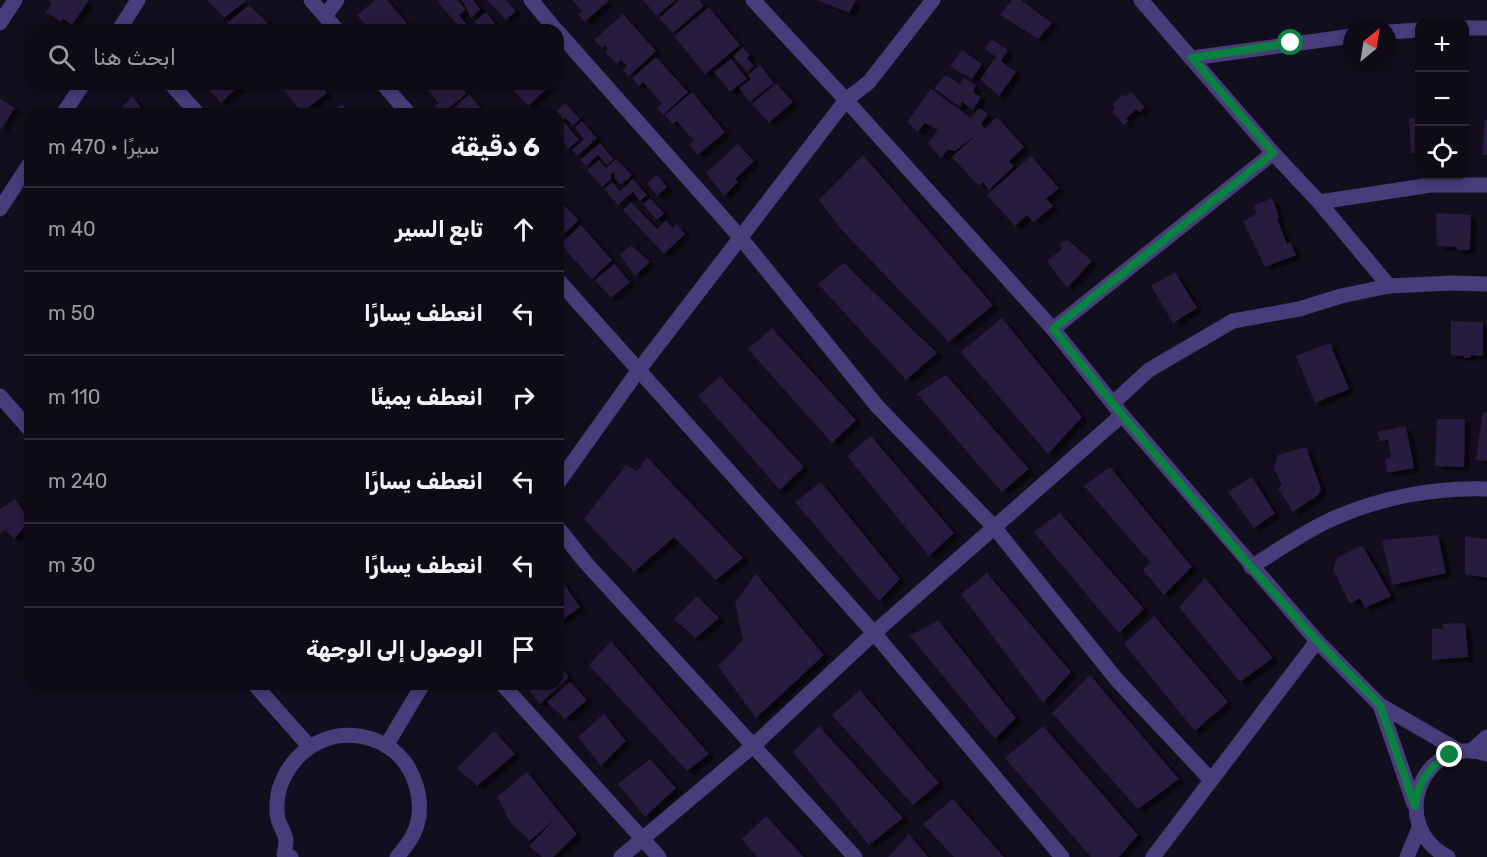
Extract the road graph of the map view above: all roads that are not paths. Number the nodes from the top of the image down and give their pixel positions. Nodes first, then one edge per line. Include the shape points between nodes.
1 (15, 0) edge
2 (138, 0) edge
3 (311, 0) edge
4 (337, 0) edge
5 (531, 0) edge
6 (753, 0) edge
7 (933, 0) edge
8 (1141, 0) edge
9 (325, 16) junction
10 (0, 22) edge
11 (123, 24) edge
12 (332, 24) edge
13 (551, 24) edge
14 (1469, 28) edge
15 (1487, 28) edge
16 (1415, 30) edge
17 (1397, 31) edge
18 (1343, 37) edge
19 (564, 39) edge
20 (1192, 58) junction
21 (79, 90) edge
22 (176, 90) edge
23 (388, 90) edge
24 (846, 100) junction
25 (67, 108) edge
26 (193, 108) edge
27 (404, 108) edge
28 (1273, 153) junction
29 (24, 172) edge
30 (1487, 185) edge
31 (1319, 202) junction
32 (0, 209) edge
33 (740, 237) junction
34 (1487, 284) edge
35 (1389, 286) junction
36 (564, 287) edge
37 (1053, 329) junction
38 (638, 371) junction
39 (0, 396) edge
40 (1118, 409) junction
41 (24, 423) edge
42 (564, 475) edge
43 (1487, 489) edge
44 (994, 526) junction
45 (564, 536) edge
46 (1251, 567) junction
47 (874, 633) junction
48 (1317, 641) junction
49 (259, 690) edge
50 (419, 690) edge
51 (507, 690) edge
52 (1380, 705) junction
53 (1487, 737) edge
54 (754, 745) junction
55 (309, 746) junction
56 (386, 746) junction
57 (1466, 752) junction
58 (1487, 754) edge
59 (1211, 780) junction
60 (1415, 806) junction
61 (1419, 828) junction
62 (642, 838) junction
63 (285, 856) edge
64 (399, 856) edge
65 (621, 857) edge
66 (659, 857) edge
67 (855, 857) edge
68 (1062, 857) edge
69 (1153, 857) edge
70 (1407, 857) edge
71 (1448, 857) edge

1 - 10 street
2 - 11 street
3 - 9 street
4 - 9 street
5 - 13 street
6 - 24 street
7 - 24 street via 868,82
8 - 20 street
9 - 12 street
14 - 15 street
16 - 17 street
18 - 20 street
19 - 33 street
20 - 28 street
21 - 25 street
22 - 26 street
23 - 27 street
24 - 33 street
24 - 37 street
28 - 31 street
28 - 37 street
29 - 32 street
30 - 31 street via 1431,185
31 - 35 street
33 - 38 street
33 - 44 street via 877,406
34 - 35 street
35 - 40 street via 1233,321 1149,370
36 - 38 street
37 - 40 street
38 - 42 street
38 - 47 street
39 - 41 street
40 - 44 street
40 - 46 street
43 - 46 street via 1462,488 1366,506 1329,520
44 - 47 street
44 - 59 street via 1118,680
45 - 54 street
46 - 48 street
47 - 54 street
47 - 68 street
48 - 52 street
48 - 59 street
49 - 55 street
50 - 56 street
51 - 62 street
52 - 57 street
52 - 60 street
53 - 57 street
54 - 62 street
54 - 67 street
55 - 56 street via 332,736 357,735
55 - 63 street via 290,765 279,789 278,816 286,841
56 - 64 street via 411,773 418,793 419,814 413,835
57 - 58 street
57 - 60 street via 1441,760 1425,775
59 - 69 street
60 - 61 street
61 - 70 street
61 - 71 street via 1432,846
62 - 65 street
62 - 66 street

